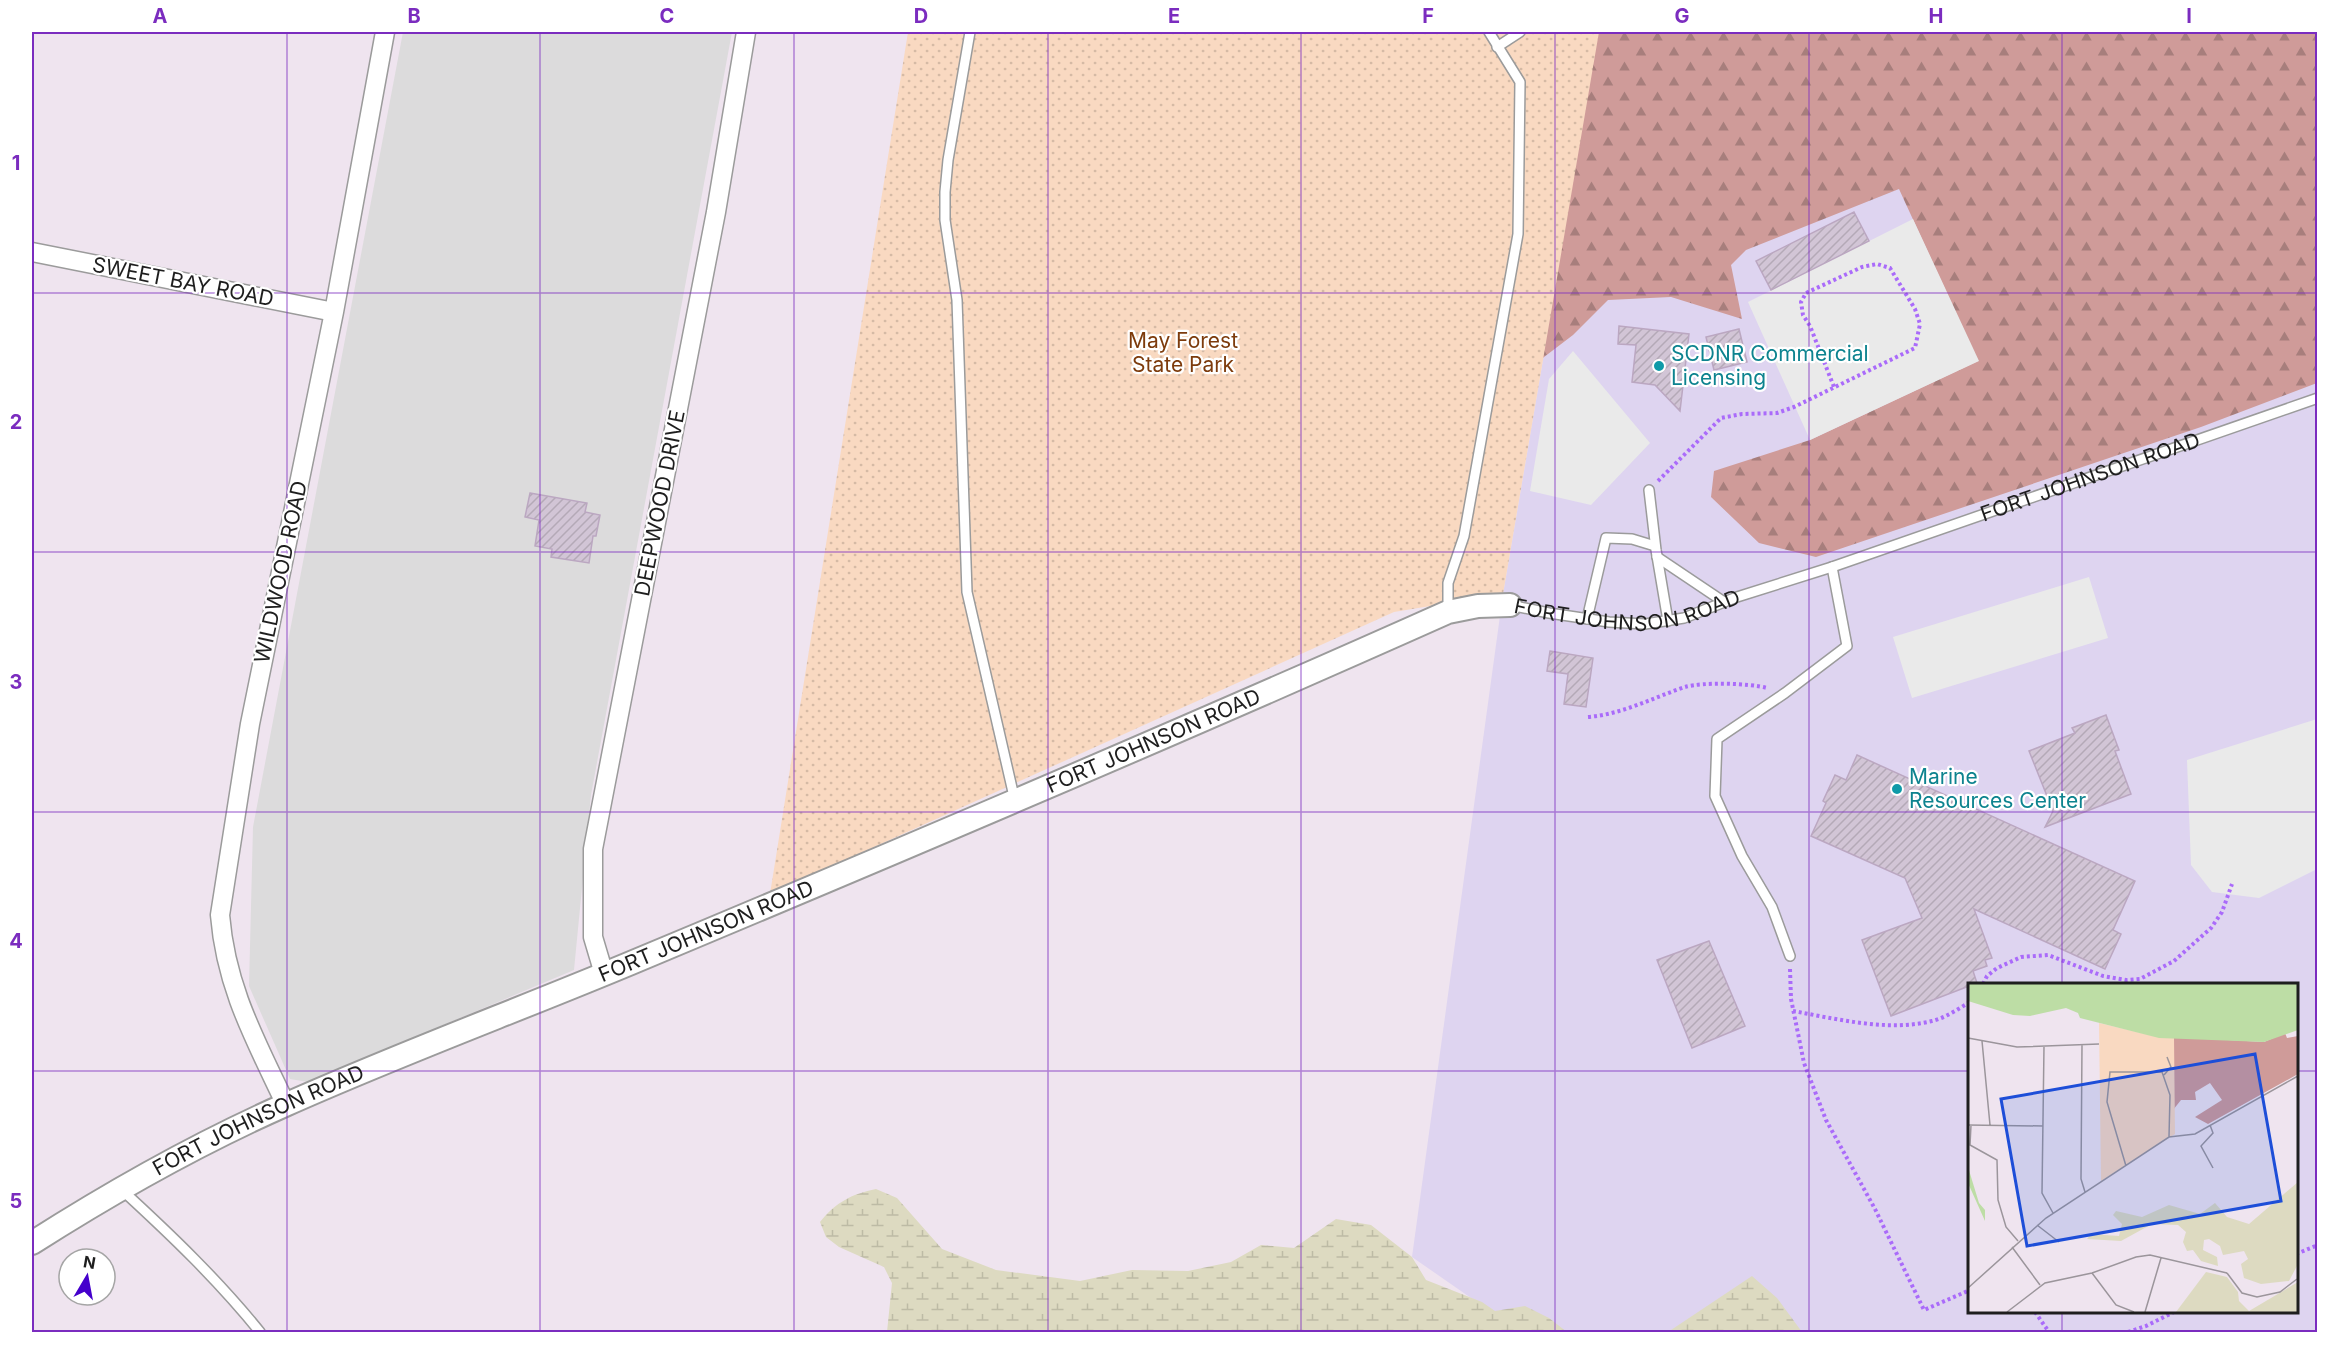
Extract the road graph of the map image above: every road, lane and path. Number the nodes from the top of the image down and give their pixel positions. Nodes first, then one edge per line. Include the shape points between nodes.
1 (385, 32) edge
2 (746, 32) edge
3 (970, 32) edge
4 (1489, 32) edge
5 (1520, 32) edge
6 (1497, 47) junction
7 (32, 252) edge
8 (334, 312) junction
9 (1834, 387) junction
10 (2318, 398) edge
11 (1649, 490) joint
12 (1655, 546) junction
13 (1657, 557) junction
14 (1832, 567) junction
15 (1724, 602) junction
16 (1510, 605) joint
17 (1448, 612) junction
18 (1587, 619) junction
19 (1668, 621) junction
20 (1785, 693) junction
21 (1588, 717) dead end
22 (1015, 802) junction
23 (2232, 884) dead end
24 (1790, 956) joint
25 (604, 974) junction
26 (1984, 983) edge
27 (1968, 1003) edge
28 (1793, 1011) junction
29 (286, 1105) junction
30 (122, 1190) junction
31 (32, 1243) edge
32 (2318, 1245) edge
33 (2298, 1253) edge
34 (1968, 1291) edge
35 (2036, 1313) edge
36 (2170, 1313) edge
37 (260, 1332) edge
38 (2049, 1332) edge
39 (2128, 1332) edge

1 - 8 street, WILDWOOD ROAD
2 - 25 street, DEEPWOOD DRIVE via 716,212 593,849 593,937
3 - 22 lane via 948,160 945,220 957,300 967,592
4 - 6 lane
5 - 6 lane
6 - 17 lane via 1520,82 1518,234 1464,536 1448,583
7 - 8 street, SWEET BAY ROAD
8 - 29 street, WILDWOOD ROAD via 250,724 220,915 223,945 238,1003
9 - 9 path via 1915,348 1920,324 1890,268 1877,264 1862,267 1806,293 1800,302
9 - 11 path via 1777,413 1721,418
10 - 14 lane, FORT JOHNSON ROAD
11 - 12 lane
12 - 13 lane
12 - 18 lane via 1632,539 1606,538
13 - 15 lane
13 - 19 lane
14 - 15 lane, FORT JOHNSON ROAD
14 - 20 lane via 1847,646
15 - 19 lane, FORT JOHNSON ROAD
16 - 17 street, FORT JOHNSON ROAD
16 - 18 lane, FORT JOHNSON ROAD
17 - 22 street, FORT JOHNSON ROAD
18 - 19 lane, FORT JOHNSON ROAD via 1645,624
20 - 21 path via 1756,685 1687,686 1629,709
20 - 24 lane via 1717,739 1715,796 1742,856 1772,907
22 - 25 street, FORT JOHNSON ROAD
23 - 26 path via 2222,912 2211,928 2174,961 2140,979 2103,976 2048,955 2021,957 1997,968
24 - 28 path
25 - 29 street, FORT JOHNSON ROAD
27 - 28 path via 1934,1021 1913,1024 1878,1024
28 - 34 path via 1804,1063 1826,1120 1875,1209 1923,1310
29 - 30 street, FORT JOHNSON ROAD via 210,1141
30 - 31 street, FORT JOHNSON ROAD
30 - 37 lane via 195,1258
32 - 33 path
35 - 38 path
36 - 39 path

